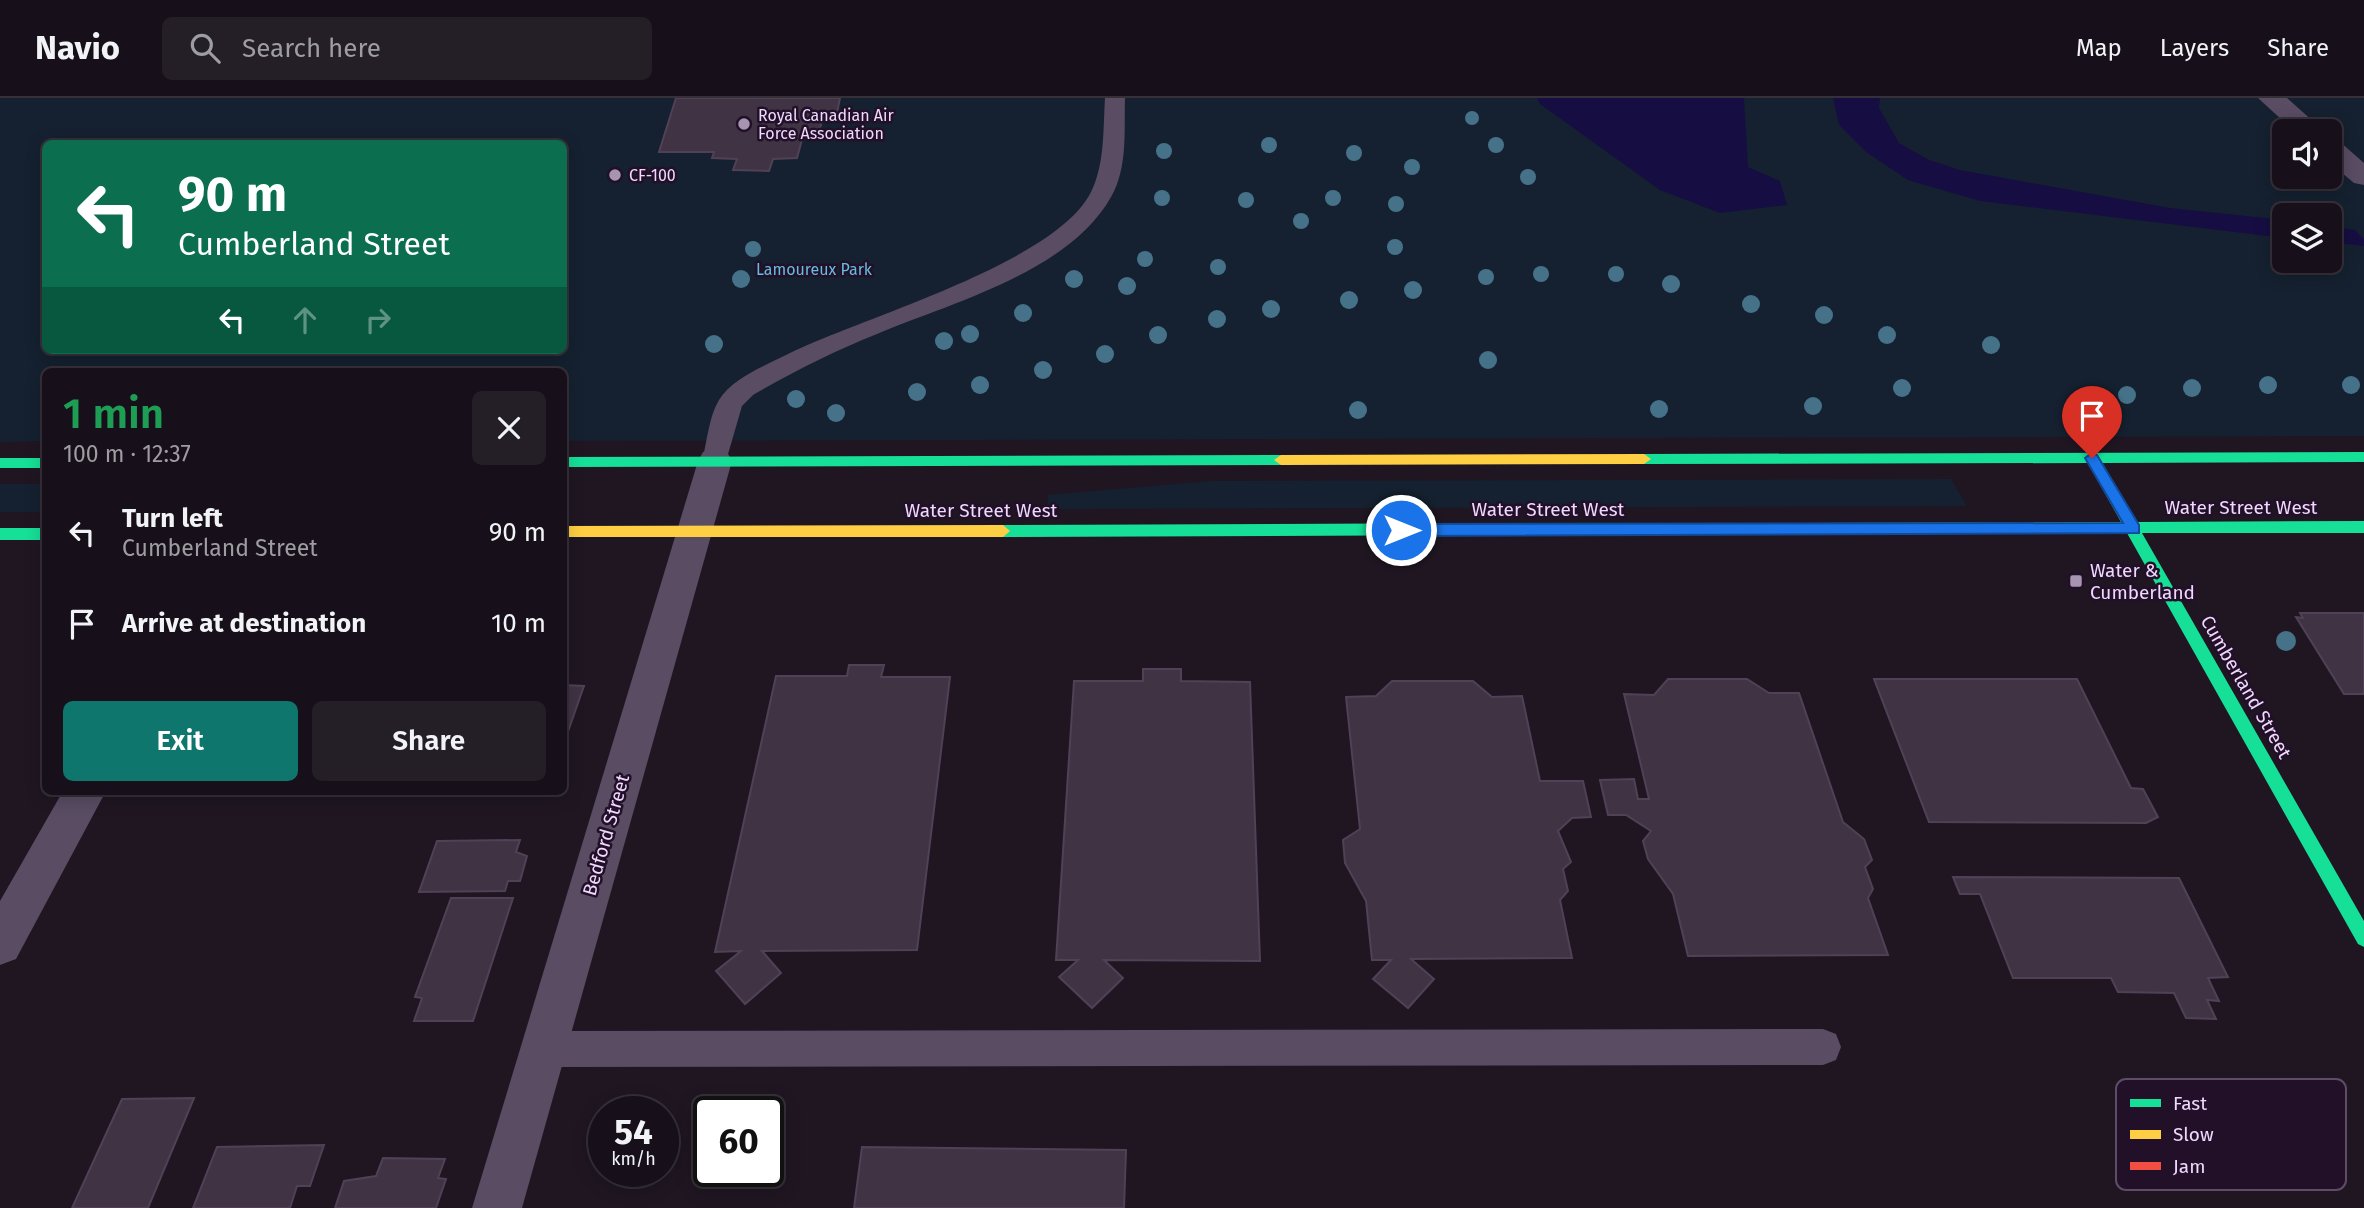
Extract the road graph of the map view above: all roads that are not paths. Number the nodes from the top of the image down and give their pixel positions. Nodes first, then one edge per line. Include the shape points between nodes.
1 (1115, 98) edge
2 (2271, 98) edge
3 (2296, 119) edge
4 (2342, 158) edge
5 (2364, 177) edge
6 (2364, 457) edge
7 (2092, 458) junction
8 (715, 461) junction
9 (567, 462) edge
10 (0, 463) edge
11 (42, 463) edge
12 (2364, 527) edge
13 (2134, 529) junction
14 (567, 532) edge
15 (692, 532) junction
16 (0, 534) edge
17 (42, 534) edge
18 (83, 795) edge
19 (2364, 937) edge
20 (0, 944) edge
21 (1823, 1047) dead end
22 (543, 1049) junction
23 (497, 1208) edge

1 - 8 lane via 1112,160 1105,188 1086,218 1065,239 866,328 744,389 730,403
2 - 3 street
4 - 5 street
6 - 7 main road
7 - 8 main road
7 - 13 main road, Cumberland Street
8 - 9 main road
8 - 15 street, Bedford Street
10 - 11 main road
12 - 13 main road, Water Street West
13 - 15 main road, Water Street West
13 - 19 main road, Cumberland Street
14 - 15 main road, Water Street West
15 - 22 street, Bedford Street
16 - 17 main road
18 - 20 street
21 - 22 lane
22 - 23 street, Bedford Street

